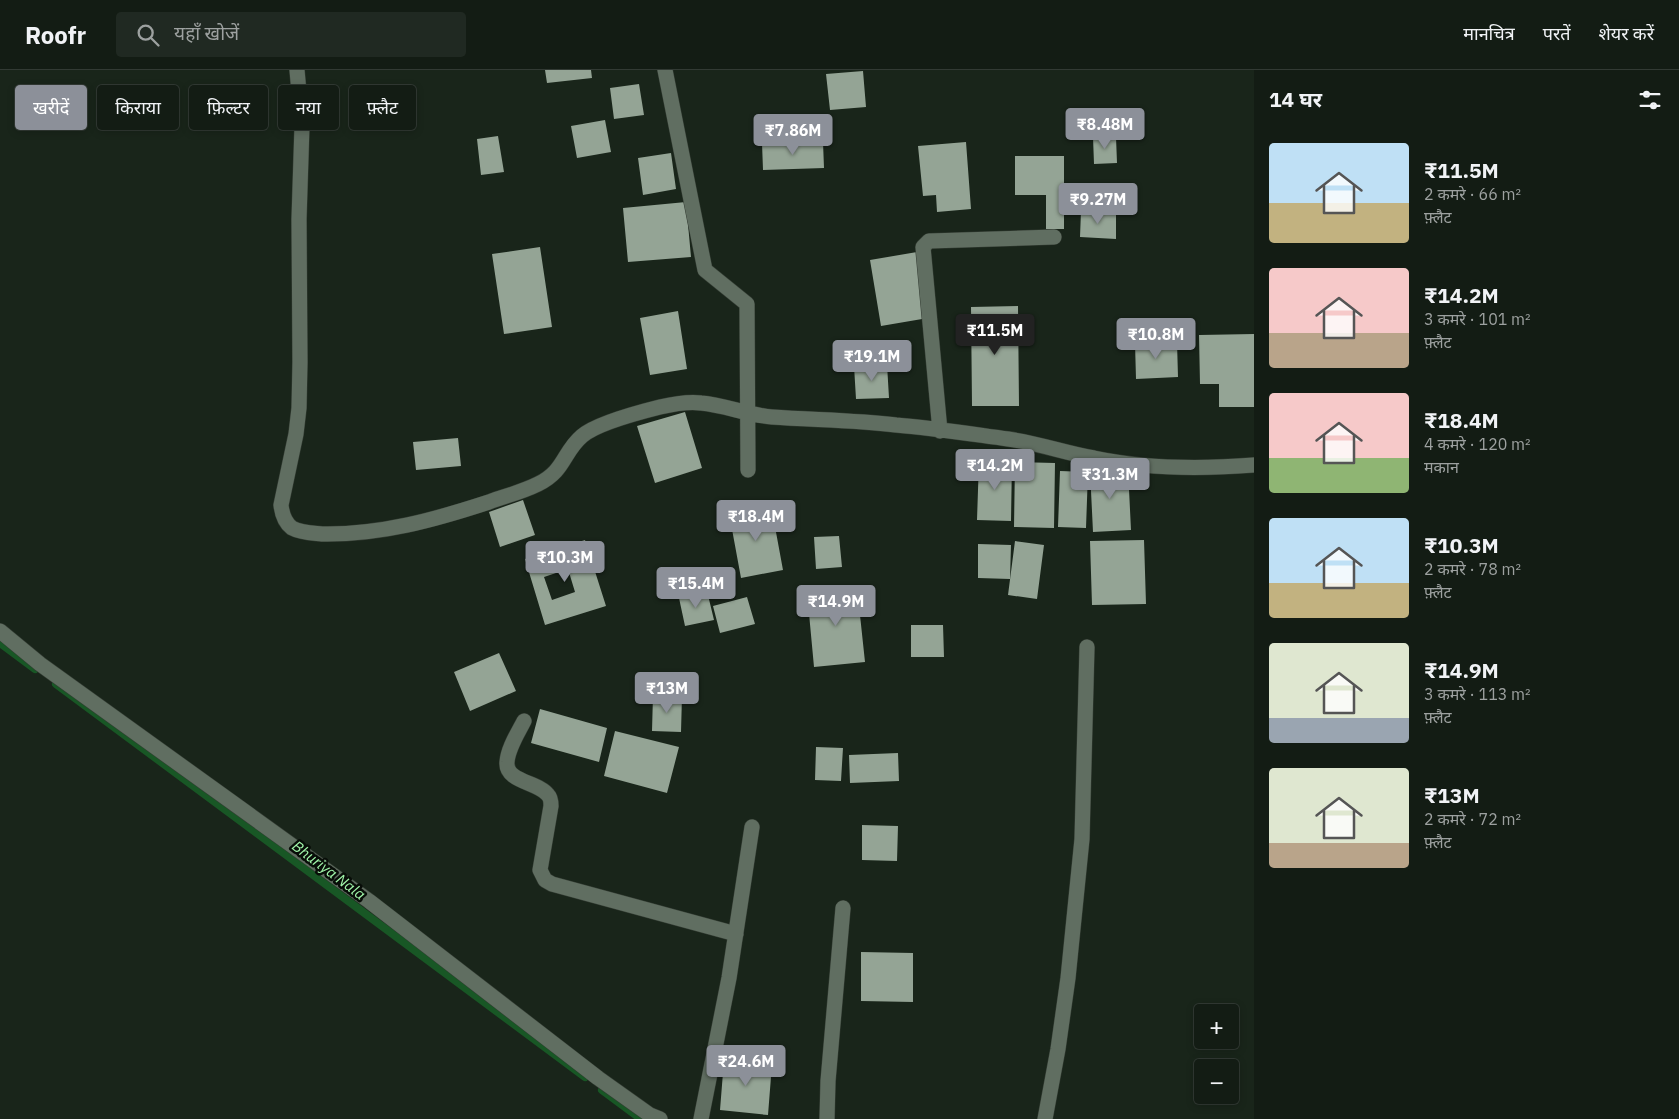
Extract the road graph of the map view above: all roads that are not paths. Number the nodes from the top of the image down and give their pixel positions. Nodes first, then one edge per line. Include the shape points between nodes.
1 (297, 70) edge
2 (665, 70) edge
3 (1054, 237) dead end
4 (748, 413) junction
5 (940, 431) junction
6 (1254, 465) edge
7 (748, 470) dead end
8 (0, 631) edge
9 (1086, 647) dead end
10 (524, 721) dead end
11 (752, 827) dead end
12 (843, 908) dead end
13 (736, 934) junction
14 (660, 1119) edge
15 (701, 1119) edge
16 (827, 1119) edge
17 (1045, 1119) edge

1 - 4 street via 302,126 299,399 296,434 281,506 283,517 292,528 342,534 387,530 444,517 537,484 560,468 586,433 612,421 659,407 700,402
2 - 4 street via 706,270 747,304
3 - 5 street via 930,241 923,247
4 - 5 street via 895,424
4 - 7 street
5 - 6 street via 1041,444 1128,463 1178,467
8 - 14 street via 40,664 369,900 598,1078
9 - 17 street via 1082,839 1068,978
10 - 13 street via 507,764 511,773 545,791 551,799 540,870 545,880
11 - 13 street
12 - 16 street
13 - 15 street

